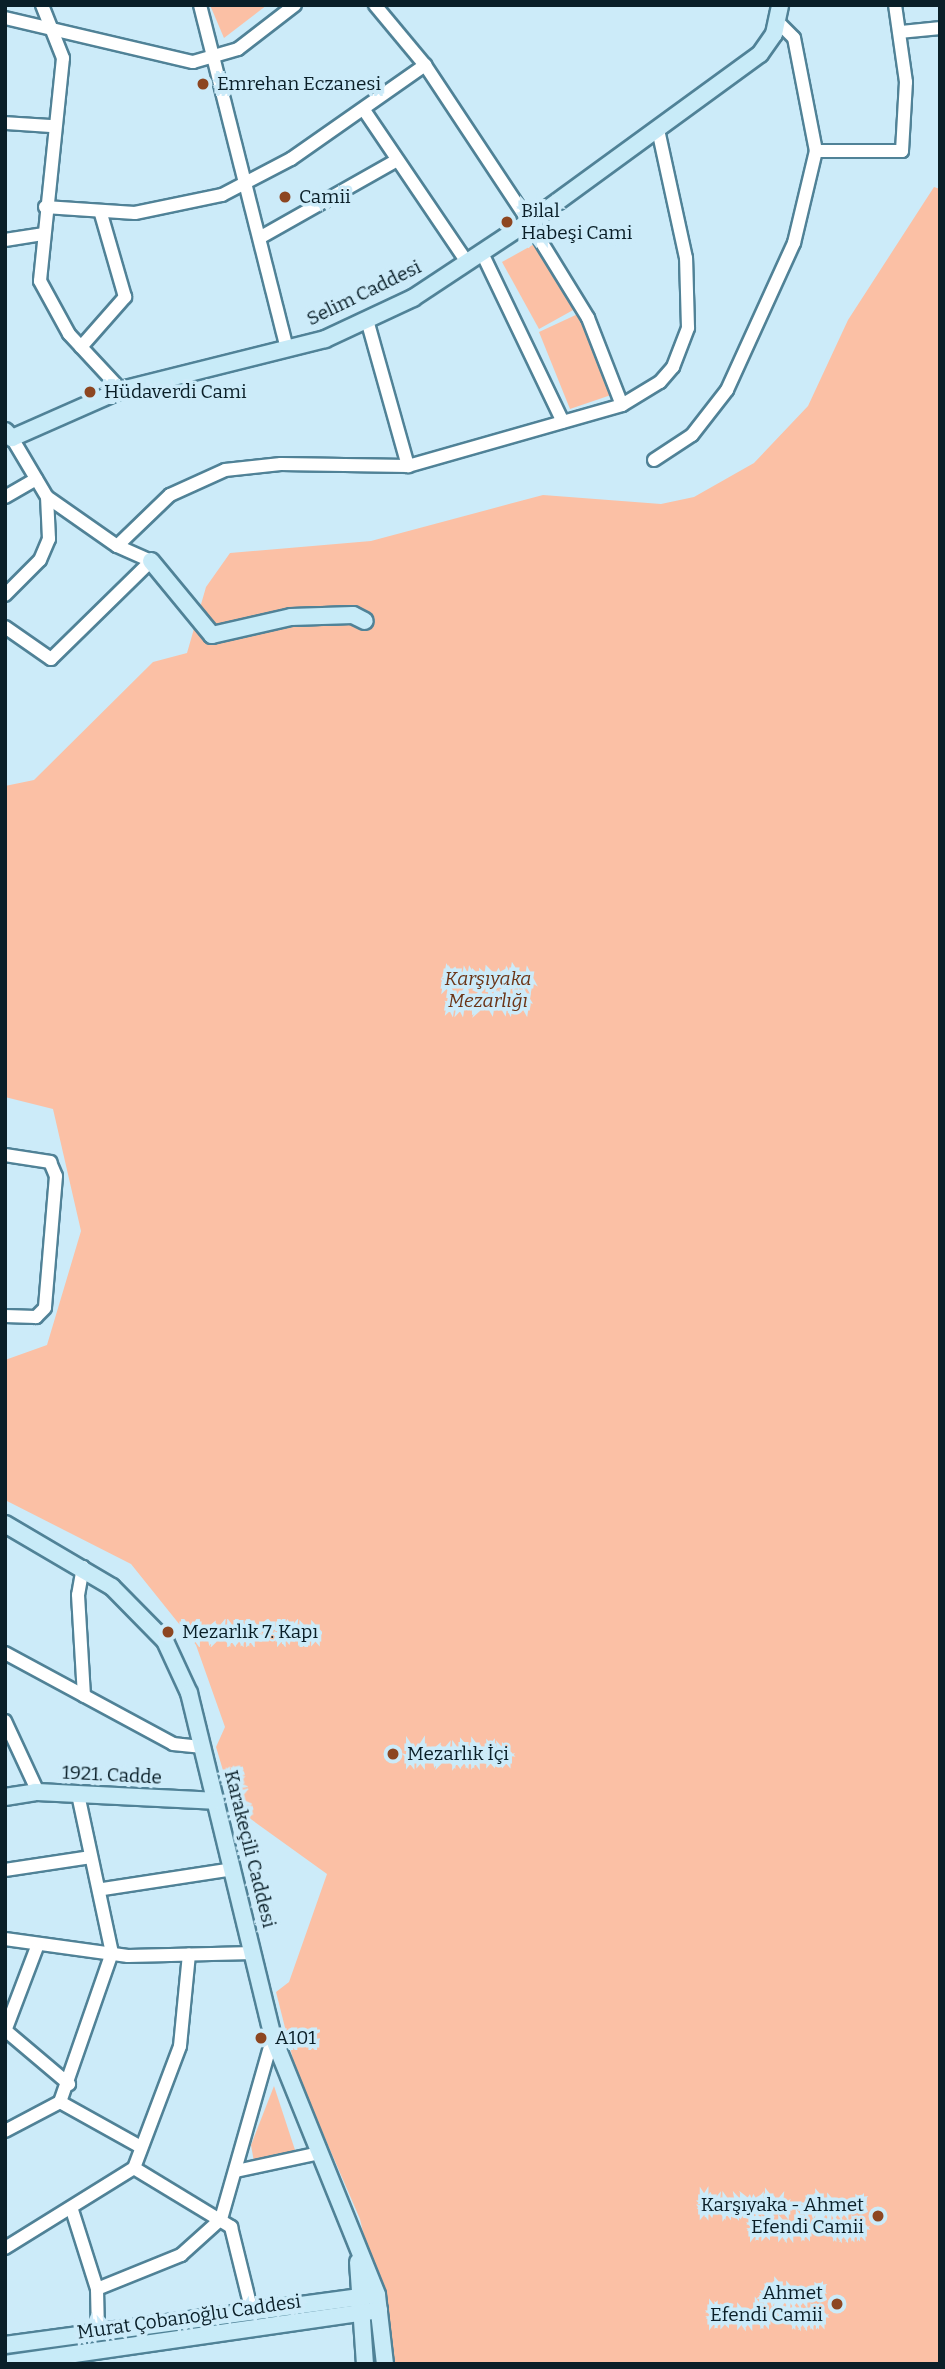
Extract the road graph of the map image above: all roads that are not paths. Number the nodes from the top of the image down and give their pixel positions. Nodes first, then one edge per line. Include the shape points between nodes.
1 (42, 5) edge
2 (200, 5) edge
3 (295, 5) edge
4 (375, 5) edge
5 (780, 5) edge
6 (895, 5) edge
7 (5, 18) edge
8 (778, 22) junction
9 (940, 28) edge
10 (900, 32) junction
11 (57, 34) junction
12 (217, 58) junction
13 (425, 65) junction
14 (364, 110) junction
15 (5, 123) edge
16 (52, 126) junction
17 (658, 130) junction
18 (816, 151) junction
19 (397, 160) junction
20 (247, 180) junction
21 (45, 207) junction
22 (101, 214) junction
23 (529, 222) junction
24 (43, 234) junction
25 (261, 237) junction
26 (5, 240) edge
27 (482, 253) junction
28 (467, 262) junction
29 (367, 320) junction
30 (81, 347) junction
31 (288, 349) junction
32 (121, 390) junction
33 (622, 405) junction
34 (563, 422) junction
35 (9, 434) edge
36 (654, 460) dead end
37 (408, 466) junction
38 (36, 479) junction
39 (5, 497) edge
40 (47, 497) junction
41 (117, 546) junction
42 (151, 561) junction
43 (5, 595) edge
44 (365, 621) dead end
45 (5, 626) edge
46 (5, 1155) edge
47 (5, 1315) edge
48 (5, 1524) edge
49 (83, 1567) junction
50 (5, 1653) edge
51 (84, 1696) junction
52 (5, 1721) edge
53 (203, 1747) junction
54 (38, 1792) junction
55 (78, 1794) junction
56 (5, 1797) edge
57 (216, 1801) junction
58 (91, 1857) junction
59 (233, 1869) junction
60 (5, 1870) edge
61 (103, 1889) junction
62 (5, 1939) edge
63 (38, 1944) junction
64 (254, 1952) junction
65 (112, 1954) junction
66 (189, 1954) junction
67 (5, 2030) edge
68 (272, 2037) junction
69 (69, 2084) junction
70 (60, 2102) junction
71 (5, 2132) edge
72 (141, 2147) junction
73 (319, 2153) junction
74 (134, 2168) junction
75 (236, 2171) junction
76 (72, 2210) junction
77 (221, 2219) junction
78 (5, 2248) edge
79 (358, 2256) junction
80 (97, 2289) junction
81 (378, 2303) junction
82 (359, 2305) junction
83 (252, 2312) junction
84 (98, 2332) junction
85 (5, 2345) edge
86 (5, 2364) edge
87 (365, 2364) edge
88 (385, 2364) edge

1 - 11 street
2 - 12 street
3 - 12 street
4 - 13 street
5 - 8 main road, Selim Caddesi
6 - 10 street
7 - 11 street
8 - 17 main road, Selim Caddesi via 760,54
8 - 18 street via 794,38
9 - 10 street
10 - 18 street via 906,82 902,151
11 - 12 street via 172,61
11 - 16 street via 63,58
12 - 20 street
13 - 14 street
13 - 23 street
14 - 19 street
14 - 20 street
15 - 16 street
16 - 21 street
17 - 23 main road, Selim Caddesi
17 - 33 street via 686,258 688,328 674,367
18 - 36 street via 794,243 727,390 692,435
19 - 25 street
19 - 28 street
20 - 22 street via 186,205
20 - 25 street
21 - 22 street
21 - 24 street
22 - 30 street via 125,297
23 - 27 main road, Selim Caddesi
23 - 33 street via 588,318
24 - 26 street
24 - 30 street via 40,281
25 - 31 street
27 - 28 main road, Selim Caddesi
27 - 34 street
28 - 29 main road, Selim Caddesi
29 - 31 main road, Selim Caddesi
29 - 37 street
30 - 32 street
31 - 32 main road, Selim Caddesi
32 - 35 main road, Selim Caddesi
33 - 34 street
34 - 37 street
35 - 38 street
37 - 41 street via 281,464 225,470 170,495
38 - 39 street
38 - 40 street
40 - 41 street
40 - 43 street via 44,550
41 - 42 street
42 - 44 main road via 212,635 291,617 353,615
42 - 45 street via 51,659
46 - 47 street via 50,1162 56,1176 46,1308 36,1317
48 - 49 main road, Karakeçili Caddesi
49 - 51 street via 78,1595
49 - 53 main road, Karakeçili Caddesi via 112,1587 165,1641
50 - 51 street
51 - 53 street via 173,1744
52 - 54 street
53 - 57 main road, Karakeçili Caddesi
54 - 55 main road, 1921. Cadde
54 - 56 main road, 1921. Cadde
55 - 57 main road, 1921. Cadde
55 - 58 street
57 - 59 main road, Karakeçili Caddesi
58 - 60 street
58 - 61 street
59 - 61 street
59 - 64 main road, Karakeçili Caddesi
61 - 65 street
62 - 63 street
63 - 65 street
63 - 67 street
64 - 66 street
64 - 68 main road, Karakeçili Caddesi
65 - 66 street
65 - 69 street
66 - 72 street via 180,2046
67 - 69 street
68 - 73 main road, Karakeçili Caddesi
68 - 75 street
69 - 70 street
70 - 71 street
70 - 72 street
72 - 74 street
73 - 75 street
73 - 79 main road, Karakeçili Caddesi
74 - 76 street
74 - 77 street
75 - 77 street
76 - 78 street
76 - 80 street
77 - 80 street via 181,2255
77 - 83 street via 241,2248
79 - 81 main road, Karakeçili Caddesi
79 - 82 main road, Karakeçili Caddesi
80 - 84 street
81 - 82 main road, Murat Çobanoğlu Caddesi
81 - 88 main road, Karakeçili Caddesi
82 - 83 main road, Murat Çobanoğlu Caddesi
82 - 86 main road, Murat Çobanoğlu Caddesi
82 - 87 main road, Karakeçili Caddesi
83 - 84 main road, Murat Çobanoğlu Caddesi
84 - 85 main road, Murat Çobanoğlu Caddesi

